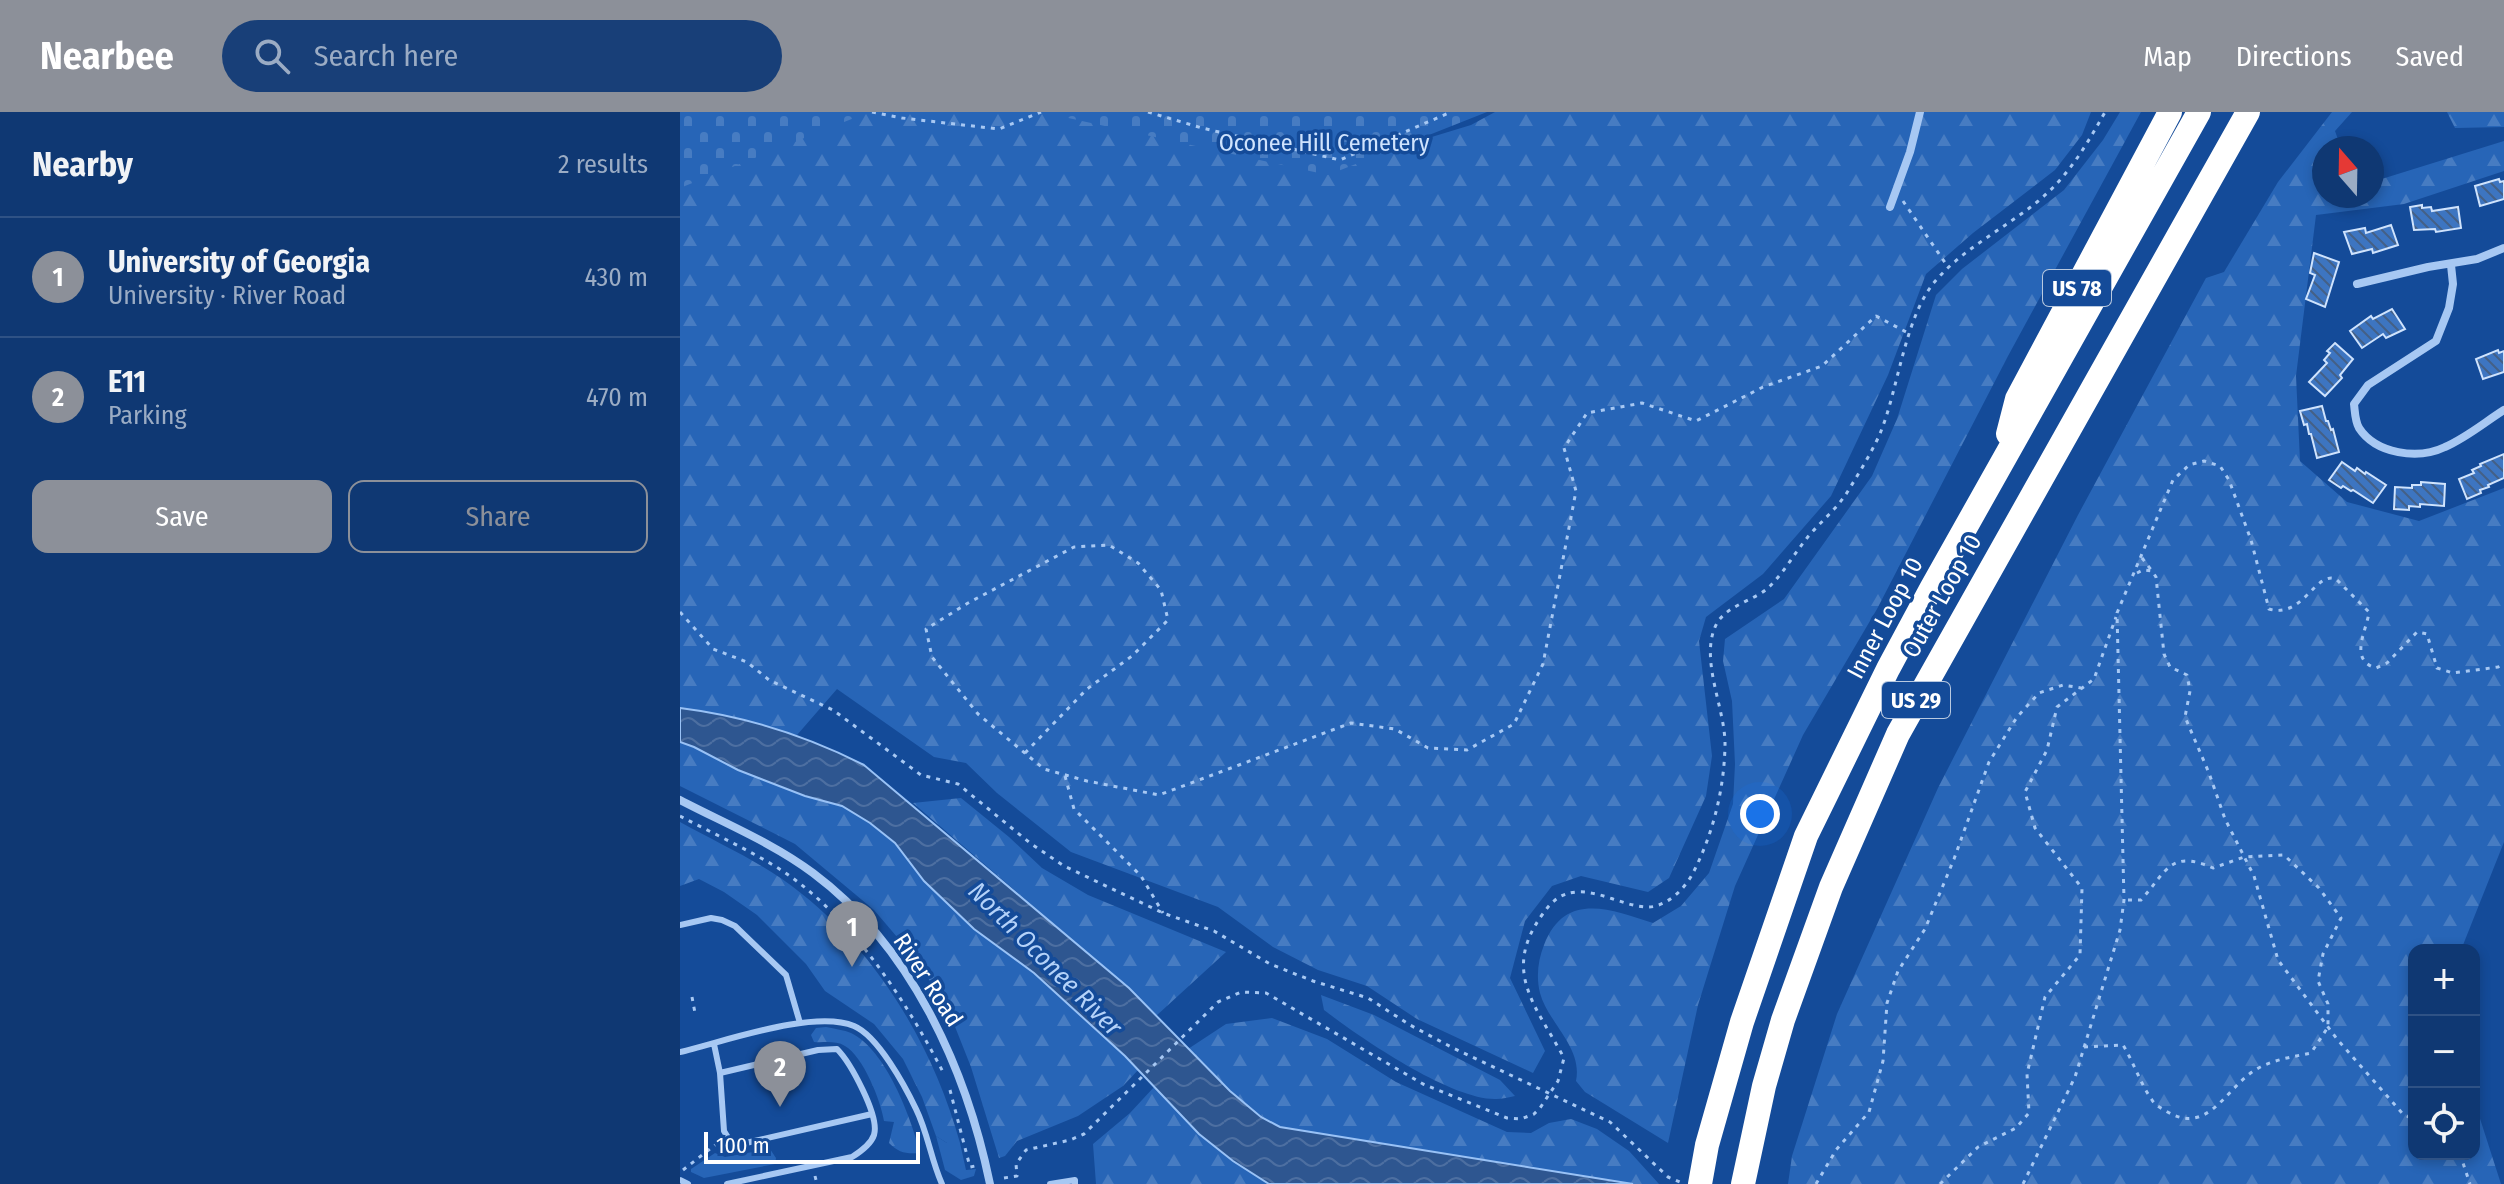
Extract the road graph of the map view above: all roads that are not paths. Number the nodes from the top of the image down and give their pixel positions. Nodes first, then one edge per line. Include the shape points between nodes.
1 (1920, 112) edge
2 (2170, 112) edge
3 (2199, 112) edge
4 (2248, 112) edge
5 (2266, 112) edge
6 (2206, 187) junction
7 (1890, 207) dead end
8 (2504, 248) edge
9 (2451, 265) junction
10 (2357, 284) dead end
11 (2504, 410) edge
12 (1998, 469) junction
13 (680, 800) edge
14 (680, 925) edge
15 (800, 1023) junction
16 (714, 1044) junction
17 (680, 1052) edge
18 (720, 1073) junction
19 (872, 1114) junction
20 (1745, 1174) edge
21 (680, 1180) edge
22 (688, 1184) edge
23 (727, 1184) edge
24 (942, 1184) edge
25 (990, 1184) edge
26 (1050, 1184) edge
27 (1075, 1184) edge
28 (1700, 1184) edge

1 - 7 street
2 - 12 highway, US 78 via 2017,399
3 - 12 highway, Inner Loop 10 / US 29
4 - 6 highway, Outer Loop 10 / US 29
5 - 6 highway via 2229,165
6 - 20 highway, Outer Loop 10 / US 29 via 1898,734 1831,887 1783,1020
8 - 9 street
9 - 10 street
9 - 11 street via 2449,308 2436,341 2368,385 2354,404 2357,425 2371,442 2397,452 2420,453 2444,448
12 - 28 highway, Inner Loop 10 / US 29 via 1888,669 1806,836 1742,1022
13 - 25 street, River Road via 813,873 879,939 933,1017 952,1057
14 - 15 lane via 711,918 735,926 786,975
15 - 16 lane
15 - 24 lane via 856,1026 871,1040 916,1107
16 - 17 lane
16 - 18 lane
18 - 19 lane via 837,1049
18 - 19 lane via 724,1131 732,1144
19 - 23 lane via 874,1135 852,1157
21 - 22 lane
26 - 27 lane

